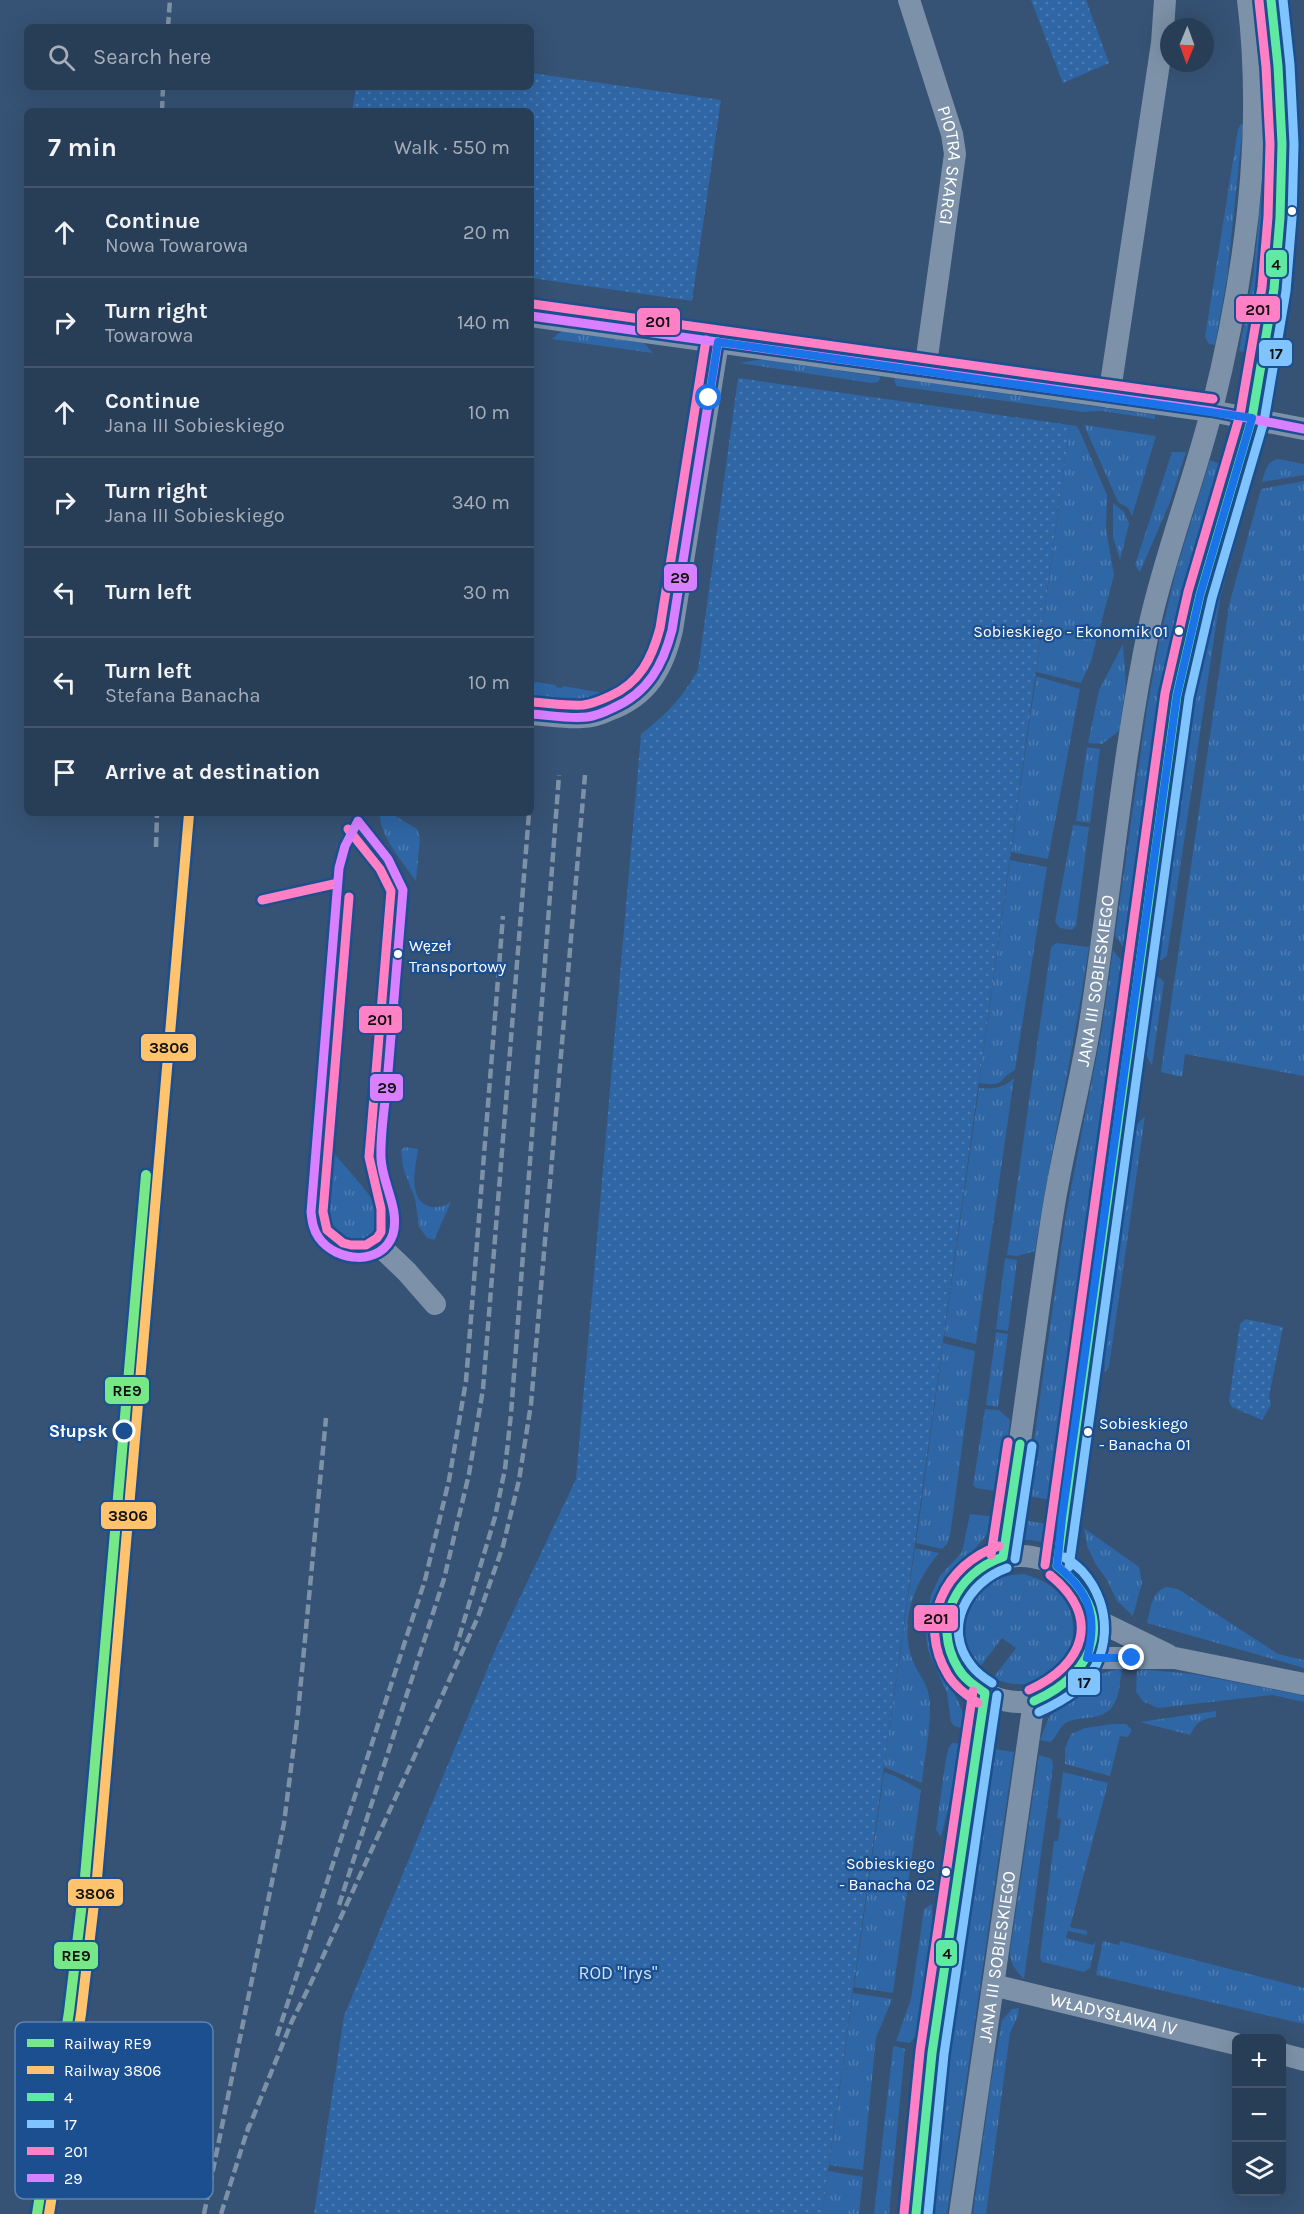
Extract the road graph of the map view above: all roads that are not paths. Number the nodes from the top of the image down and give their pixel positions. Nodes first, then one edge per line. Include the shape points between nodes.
1 (909, 0) edge
2 (1165, 0) edge
3 (1248, 0) edge
4 (1271, 0) edge
5 (534, 316) edge
6 (718, 342) junction
7 (925, 371) junction
8 (1109, 397) junction
9 (1211, 411) junction
10 (1252, 418) junction
11 (1304, 429) edge
12 (534, 714) edge
13 (383, 1249) dead end
14 (435, 1304) dead end
15 (1003, 1557) junction
16 (1057, 1566) junction
17 (1092, 1618) junction
18 (1087, 1658) junction
19 (1175, 1658) junction
20 (1304, 1684) edge
21 (985, 1693) junction
22 (1034, 1701) junction
23 (993, 1985) junction
24 (1232, 2043) edge
25 (1286, 2055) edge
26 (1304, 2060) edge
27 (916, 2214) edge
28 (960, 2214) edge

1 - 7 street, PIOTRA SKARGI via 955,154
2 - 8 street via 1162,43
3 - 9 street, JANA III SOBIESKIEGO via 1255,98 1252,164 1236,299
4 - 10 street via 1282,144 1280,218 1274,289
5 - 6 street
6 - 7 street
6 - 12 street via 672,630 655,676 638,695 600,714
7 - 8 street
8 - 9 street
9 - 10 street
9 - 15 street, JANA III SOBIESKIEGO via 1150,625 1126,763 1090,1025 1053,1208
10 - 11 street
10 - 16 street via 1200,595 1177,695
13 - 14 street
15 - 16 street via 1040,1558
15 - 21 street via 977,1569 957,1590 946,1630 957,1667
16 - 17 street via 1074,1579 1086,1597
17 - 18 street
17 - 19 street
18 - 19 street
18 - 22 street via 1066,1686
19 - 20 street
21 - 22 street via 1009,1701
21 - 27 street via 932,2053
22 - 23 street, JANA III SOBIESKIEGO
23 - 24 street, WŁADYSŁAWA IV
23 - 28 street, JANA III SOBIESKIEGO
25 - 26 street

